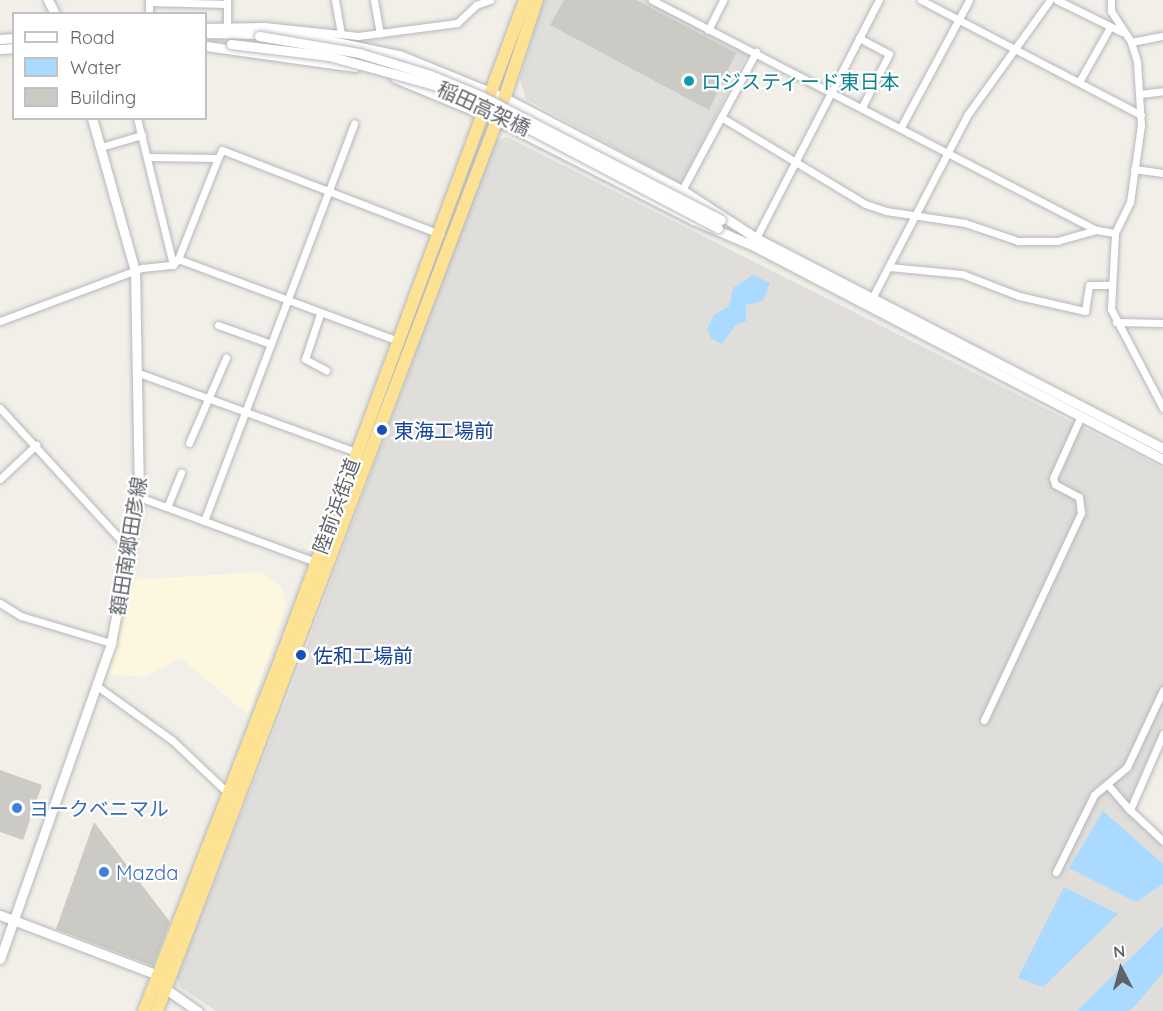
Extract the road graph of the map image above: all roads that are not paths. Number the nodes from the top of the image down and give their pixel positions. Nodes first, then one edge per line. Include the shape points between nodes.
1 (334, 0) edge
2 (374, 0) edge
3 (490, 0) edge
4 (527, 0) edge
5 (652, 0) edge
6 (723, 0) edge
7 (879, 0) edge
8 (921, 0) edge
9 (969, 0) edge
10 (1050, 0) edge
11 (1057, 0) edge
12 (1111, 0) edge
13 (149, 1) edge
14 (187, 1) edge
15 (227, 2) edge
16 (959, 20) junction
17 (207, 27) edge
18 (1110, 27) junction
19 (226, 30) junction
20 (708, 30) junction
21 (1122, 32) junction
22 (207, 33) edge
23 (341, 33) junction
24 (380, 33) junction
25 (1163, 36) edge
26 (859, 38) junction
27 (1131, 42) junction
28 (207, 44) edge
29 (207, 44) edge
30 (1018, 49) junction
31 (756, 52) junction
32 (1079, 82) junction
33 (831, 91) junction
34 (1163, 91) edge
35 (493, 93) junction
36 (1140, 94) junction
37 (505, 98) junction
38 (862, 106) junction
39 (485, 114) junction
40 (1141, 115) junction
41 (721, 117) junction
42 (93, 120) edge
43 (138, 120) edge
44 (497, 120) junction
45 (354, 123) dead end
46 (902, 127) junction
47 (142, 135) junction
48 (101, 147) junction
49 (949, 153) junction
50 (149, 157) junction
51 (218, 158) junction
52 (794, 163) junction
53 (1134, 169) junction
54 (1163, 173) edge
55 (682, 190) junction
56 (328, 191) junction
57 (916, 216) junction
58 (720, 224) junction
59 (1096, 230) junction
60 (1115, 233) junction
61 (440, 234) junction
62 (755, 242) junction
63 (176, 262) junction
64 (889, 267) junction
65 (135, 271) junction
66 (1109, 285) junction
67 (873, 297) junction
68 (287, 301) junction
69 (867, 306) junction
70 (320, 314) junction
71 (0, 321) edge
72 (1116, 322) junction
73 (1163, 323) edge
74 (218, 324) dead end
75 (398, 341) junction
76 (271, 344) junction
77 (226, 358) dead end
78 (326, 370) dead end
79 (136, 372) junction
80 (208, 396) junction
81 (1163, 407) edge
82 (0, 408) edge
83 (246, 410) junction
84 (1081, 417) junction
85 (189, 443) dead end
86 (36, 445) junction
87 (1163, 448) edge
88 (356, 452) junction
89 (1163, 459) edge
90 (181, 472) dead end
91 (0, 479) edge
92 (139, 497) junction
93 (168, 505) junction
94 (204, 521) junction
95 (131, 551) junction
96 (316, 562) junction
97 (0, 603) edge
98 (111, 643) junction
99 (97, 686) junction
100 (1163, 690) edge
101 (984, 720) dead end
102 (1163, 734) edge
103 (1108, 785) junction
104 (229, 794) junction
105 (1130, 810) junction
106 (1163, 841) edge
107 (1056, 872) dead end
108 (0, 915) edge
109 (16, 919) junction
110 (0, 958) edge
111 (158, 975) junction
112 (166, 989) junction
113 (144, 1011) edge
114 (157, 1011) edge
115 (198, 1011) edge

1 - 23 street
2 - 24 street
3 - 24 street via 476,5 458,23
4 - 35 highway, 陸前浜街道
4 - 37 highway, 陸前浜街道
5 - 20 street
6 - 20 street
7 - 26 street
8 - 16 street
9 - 16 street
10 - 30 street
11 - 18 street
12 - 21 street
13 - 14 street
14 - 15 street
15 - 19 street
16 - 30 street
16 - 46 street
17 - 19 street
18 - 21 street
18 - 32 street
19 - 22 street
19 - 23 street
19 - 35 street via 303,35 357,45 399,55
19 - 58 street, 稲田高架橋, bridge via 359,53 430,75 481,96
20 - 31 street
21 - 27 street
23 - 24 street
25 - 27 street
26 - 33 street
26 - 38 street via 889,54
27 - 36 street
28 - 58 street, 稲田高架橋, bridge via 329,56 434,85 478,102
29 - 39 street via 358,68
30 - 32 street
30 - 49 street via 968,114
31 - 33 street
31 - 41 street
32 - 40 street
33 - 38 street
33 - 52 street
34 - 36 street
35 - 37 street
35 - 39 highway, 陸前浜街道
36 - 40 street
37 - 44 highway, 陸前浜街道
37 - 55 street
38 - 46 street
39 - 44 street
39 - 61 highway, 陸前浜街道
40 - 53 street
41 - 52 street
41 - 55 street
42 - 48 street, 額田南郷田彦線
43 - 47 street
44 - 62 street via 693,220
44 - 112 highway, 陸前浜街道
45 - 56 street
46 - 49 street
47 - 48 street
47 - 50 street
48 - 65 street, 額田南郷田彦線
49 - 57 street
49 - 59 street
50 - 51 street
50 - 63 street
51 - 56 street via 222,150
51 - 63 street
52 - 57 street via 865,204
52 - 62 street
53 - 54 street
53 - 60 street via 1130,202
55 - 62 street
56 - 61 street
56 - 68 street
57 - 59 street via 965,223 1018,241 1039,243
57 - 64 street
58 - 62 street
59 - 60 street
60 - 66 street
61 - 75 highway, 陸前浜街道
62 - 67 street
62 - 69 street
63 - 65 street
63 - 68 street
64 - 66 street via 962,274 1019,296 1085,311 1089,285
64 - 67 street
65 - 71 street
65 - 79 street, 額田南郷田彦線
66 - 72 street
67 - 69 street
67 - 87 street
68 - 70 street
68 - 76 street
69 - 84 street
70 - 75 street
70 - 78 street via 305,359
72 - 73 street
72 - 81 street
74 - 76 street
75 - 88 highway, 陸前浜街道
76 - 83 street
77 - 80 street
79 - 80 street
79 - 92 street, 額田南郷田彦線
80 - 83 street
80 - 85 street
82 - 86 street
83 - 88 street
83 - 94 street
84 - 89 street
84 - 101 street via 1053,478 1055,484 1079,497 1081,513
86 - 91 street
86 - 95 street
88 - 96 highway, 陸前浜街道
90 - 93 street
92 - 93 street
92 - 95 street, 額田南郷田彦線
93 - 94 street
94 - 96 street
95 - 98 street, 額田南郷田彦線
96 - 104 highway, 陸前浜街道
97 - 98 street via 21,616
98 - 99 street, 額田南郷田彦線
99 - 104 street via 172,740
99 - 109 street, 額田南郷田彦線
100 - 103 street via 1127,767
102 - 105 street
103 - 105 street
103 - 107 street via 1094,795
104 - 111 highway, 陸前浜街道
105 - 106 street
108 - 109 street
109 - 110 street, 額田南郷田彦線
109 - 111 street
111 - 112 street
111 - 113 highway, 陸前浜街道
112 - 114 highway, 陸前浜街道
112 - 115 street

